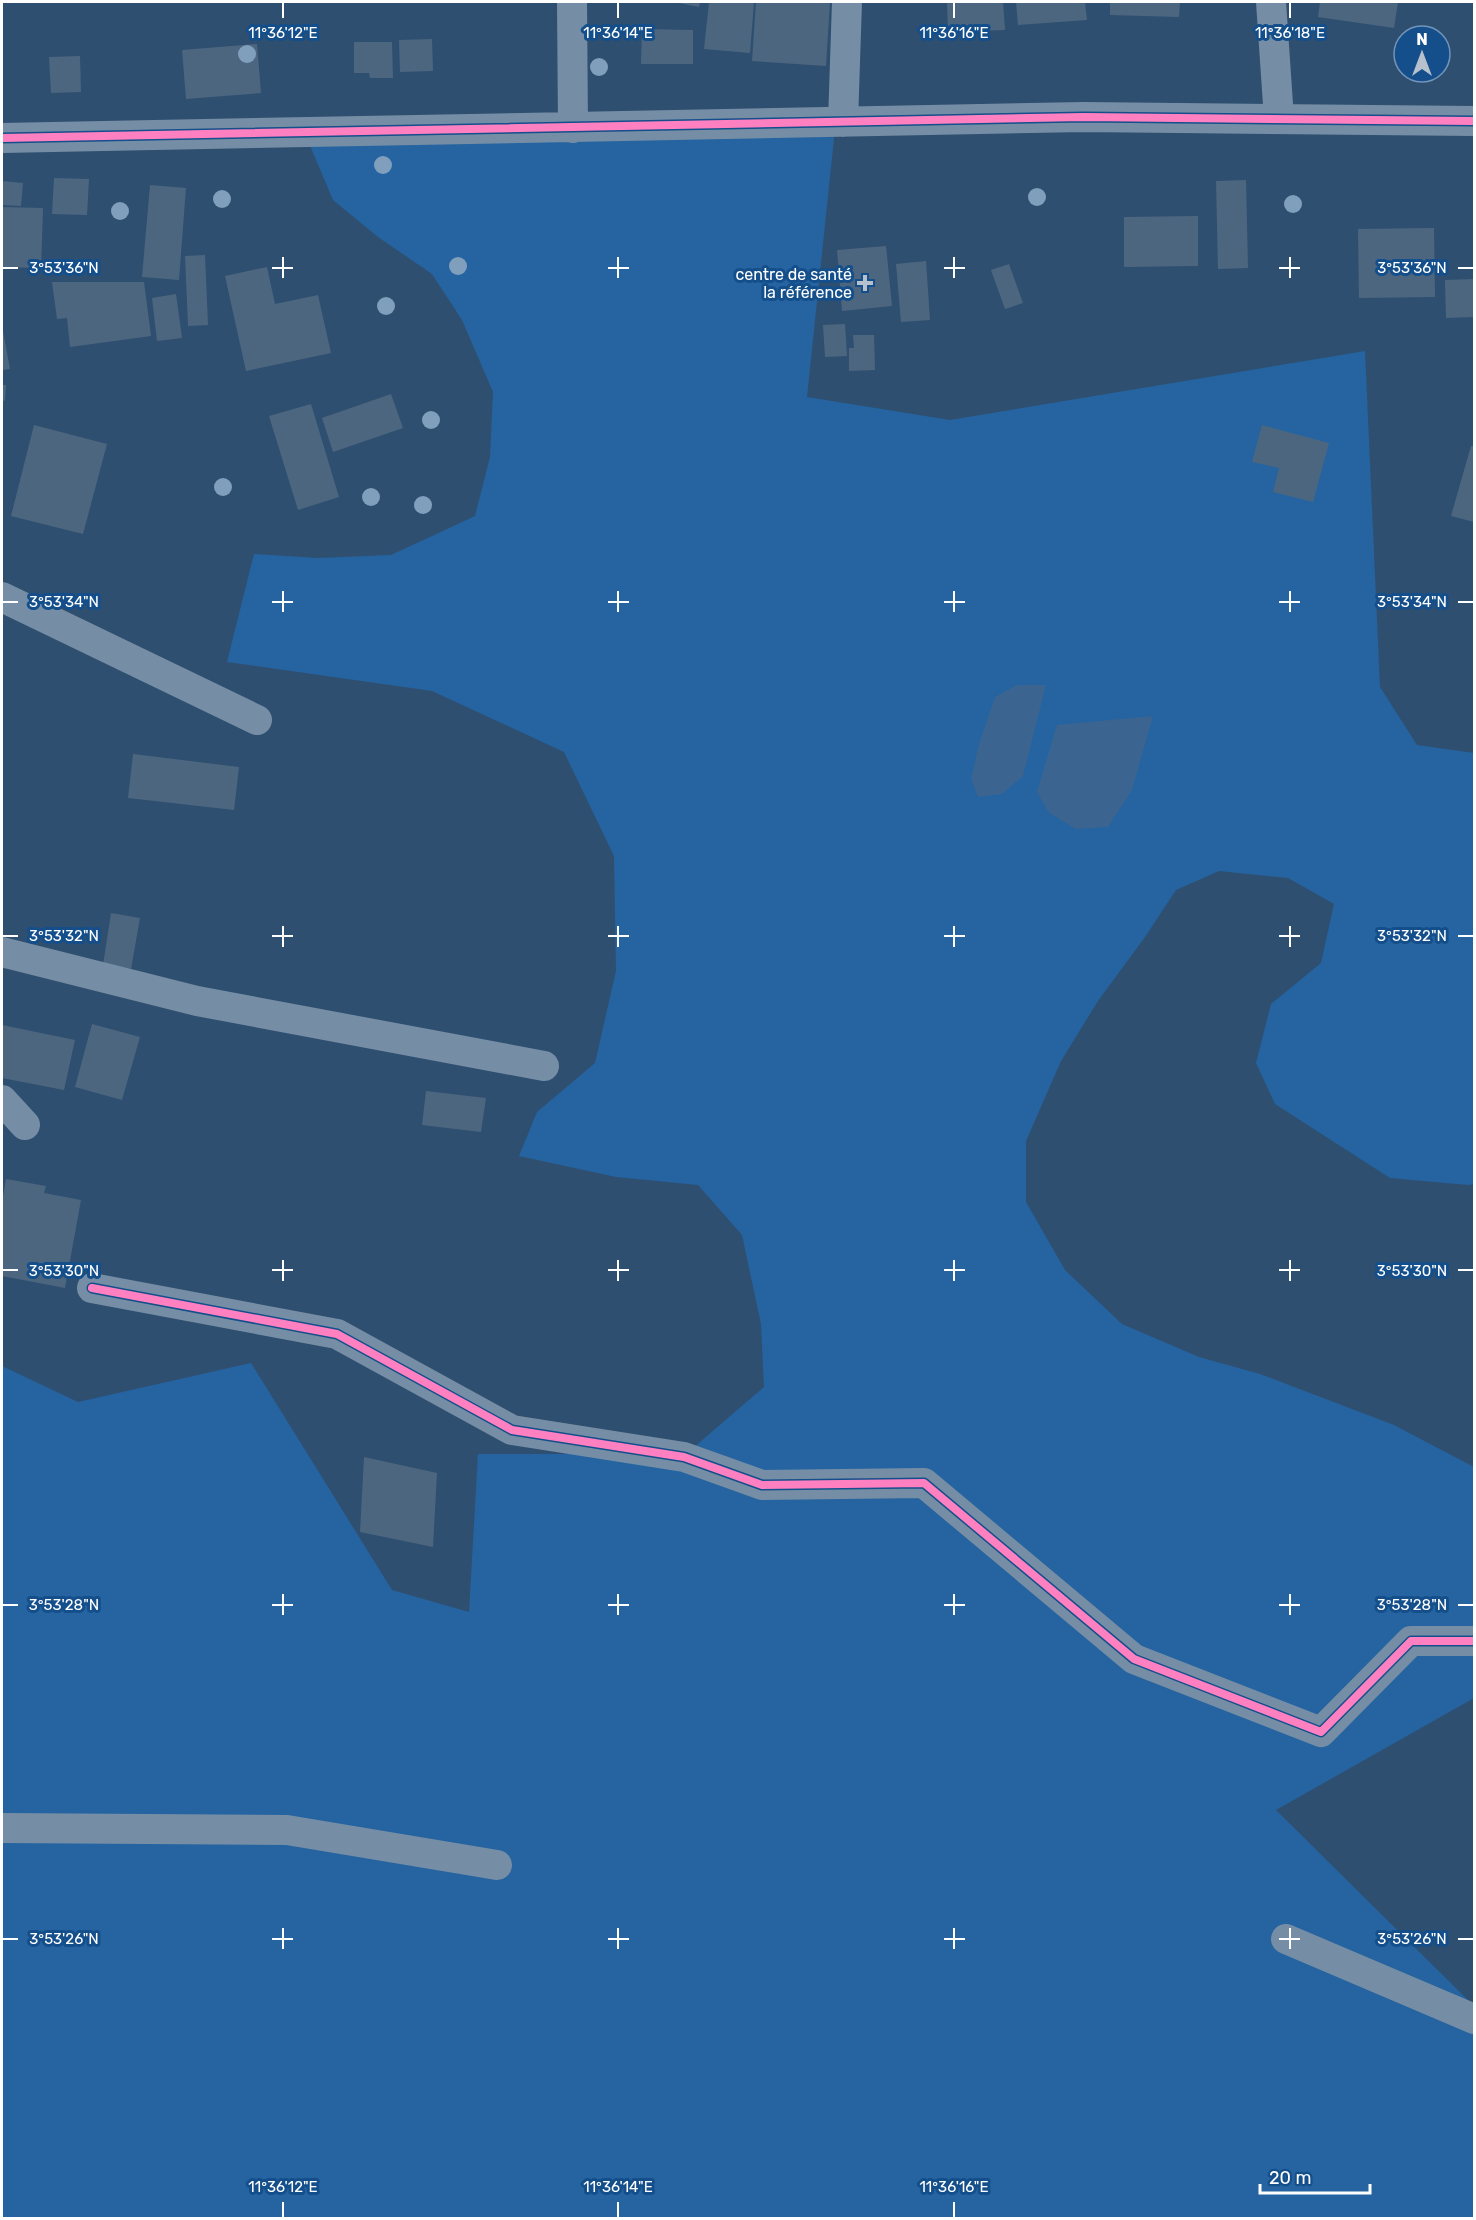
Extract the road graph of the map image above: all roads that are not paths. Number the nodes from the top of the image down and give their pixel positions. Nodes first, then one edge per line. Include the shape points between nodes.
1 (572, 2) edge
2 (847, 2) edge
3 (1271, 2) edge
4 (1279, 119) junction
5 (1474, 121) edge
6 (843, 122) junction
7 (573, 128) junction
8 (2, 138) edge
9 (2, 597) edge
10 (256, 720) dead end
11 (2, 952) edge
12 (544, 1066) dead end
13 (2, 1100) edge
14 (24, 1125) dead end
15 (92, 1288) dead end
16 (1474, 1641) edge
17 (2, 1827) edge
18 (497, 1865) dead end
19 (1286, 1939) dead end
20 (1474, 2019) edge

1 - 7 street
2 - 6 street
3 - 4 street
4 - 5 street
4 - 6 street via 1084,117
6 - 7 street
7 - 8 street
9 - 10 street
11 - 12 street via 197,1001
13 - 14 street
15 - 16 street via 337,1334 512,1430 684,1457 762,1485 924,1482 1134,1659 1321,1732 1411,1641
17 - 18 street via 287,1830
19 - 20 street

